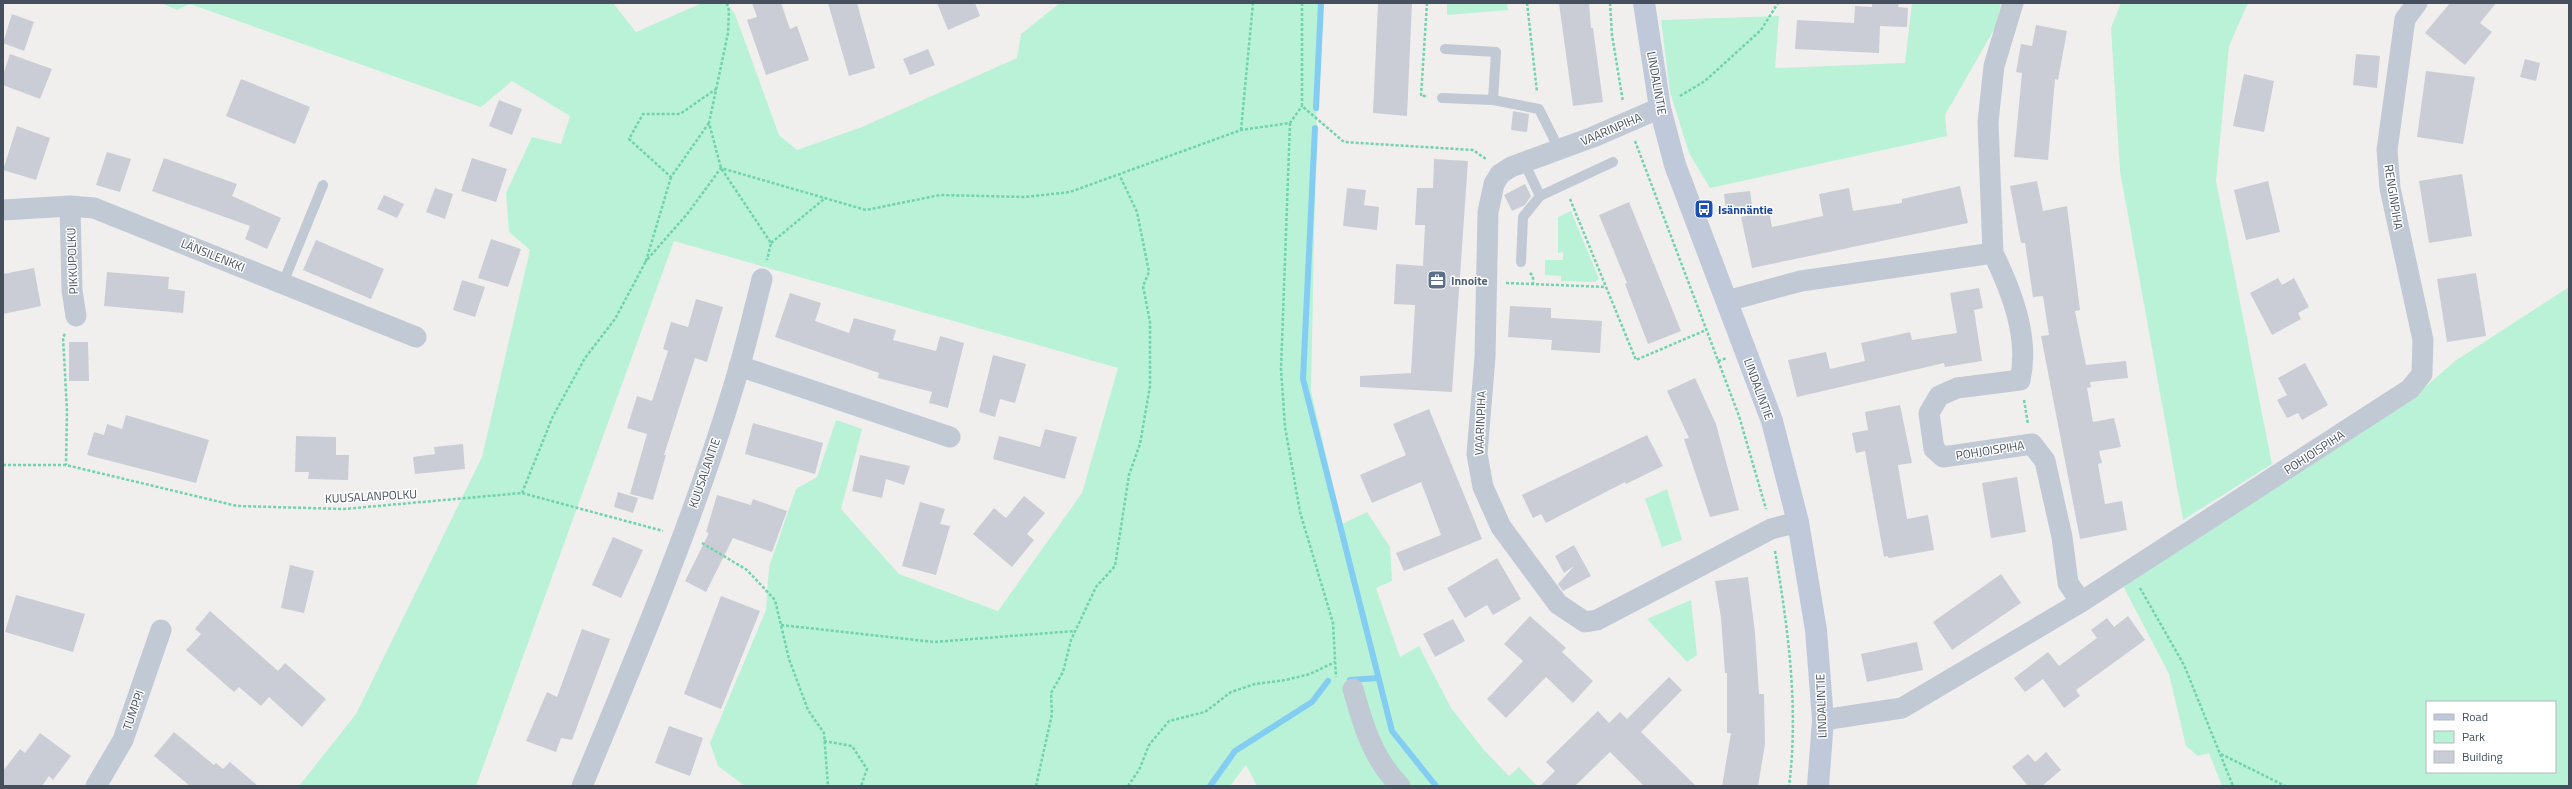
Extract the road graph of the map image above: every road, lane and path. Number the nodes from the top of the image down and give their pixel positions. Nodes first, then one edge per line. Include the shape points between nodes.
1 (727, 3) edge
2 (1253, 3) edge
3 (1302, 3) edge
4 (1427, 3) edge
5 (1527, 3) edge
6 (1610, 3) edge
7 (1644, 3) edge
8 (1778, 3) edge
9 (2013, 3) edge
10 (2407, 8) edge
11 (1444, 49) dead end
12 (716, 89) junction
13 (1442, 98) joint
14 (1494, 100) junction
15 (1302, 106) junction
16 (1660, 108) junction
17 (1539, 109) junction
18 (1629, 122) junction
19 (709, 123) junction
20 (1290, 123) junction
21 (1241, 130) junction
22 (1559, 150) junction
23 (1524, 162) junction
24 (1614, 162) dead end
25 (721, 168) junction
26 (1119, 174) junction
27 (1500, 174) junction
28 (671, 177) junction
29 (323, 185) dead end
30 (1564, 185) junction
31 (1540, 196) junction
32 (824, 199) junction
33 (70, 206) junction
34 (3, 210) edge
35 (771, 243) junction
36 (1993, 253) junction
37 (646, 260) junction
38 (1521, 262) dead end
39 (762, 279) joint
40 (283, 283) junction
41 (1486, 283) junction
42 (1606, 287) junction
43 (1727, 301) junction
44 (76, 316) joint
45 (1706, 330) junction
46 (416, 337) dead end
47 (739, 366) junction
48 (2422, 374) joint
49 (2020, 380) junction
50 (950, 437) dead end
51 (2032, 444) junction
52 (3, 465) edge
53 (66, 465) junction
54 (522, 493) junction
55 (1798, 522) junction
56 (1771, 529) junction
57 (687, 537) junction
58 (2130, 571) junction
59 (2081, 602) junction
60 (781, 625) junction
61 (161, 630) dead end
62 (1075, 631) junction
63 (1335, 662) junction
64 (1354, 689) joint
65 (1824, 720) junction
66 (824, 741) junction
67 (2220, 754) junction
68 (96, 786) edge
69 (582, 786) edge
70 (828, 786) edge
71 (861, 786) edge
72 (1036, 786) edge
73 (1128, 786) edge
74 (1400, 786) edge
75 (1789, 786) edge
76 (1818, 786) edge
77 (2233, 786) edge
78 (2285, 786) edge

1 - 12 path via 728,33
2 - 21 path
3 - 15 path
4 - 13 path via 1421,96
5 - 17 path
6 - 18 path via 1623,106
7 - 16 street, LINDALINTIE
8 - 16 path via 1761,30 1705,81
9 - 36 street via 1994,66 1988,122
10 - 48 street, RENGINPIHA via 2387,150 2390,188 2423,340
11 - 14 lane via 1496,52
12 - 19 path
12 - 28 path via 680,114 643,114 629,139
13 - 14 lane
14 - 17 lane
15 - 20 path
15 - 27 path via 1344,142 1473,150 1489,160
16 - 18 street, VAARINPIHA
16 - 43 street, LINDALINTIE via 1675,165
17 - 22 lane
18 - 22 street, VAARINPIHA
18 - 45 path
19 - 25 path
19 - 28 path
20 - 21 path
20 - 63 path via 1281,369 1285,427 1300,512 1333,623
21 - 26 path
22 - 23 street, VAARINPIHA
23 - 27 street, VAARINPIHA
23 - 31 lane
24 - 30 lane
25 - 32 path
25 - 35 path
25 - 37 path via 688,213
26 - 32 path via 1070,192 1024,197 940,195 866,210
26 - 62 path via 1137,212 1149,272 1143,286 1150,322 1150,386 1140,444 1129,475 1114,566 1096,587
27 - 41 street, VAARINPIHA via 1494,184 1488,212
28 - 37 path
29 - 40 lane
30 - 31 lane
30 - 42 path
31 - 38 lane via 1523,217
32 - 35 path
33 - 34 street, LÄNSILENKKI
33 - 40 street, LÄNSILENKKI via 94,208 111,214
33 - 44 street, PIKKUPOLKU via 72,290
35 - 39 path
36 - 43 street via 1801,281
36 - 49 street via 2009,286 2020,332 2024,363
37 - 54 path via 615,318 585,358 553,416
39 - 47 street, KUUSALANTIE
40 - 46 street, LÄNSILENKKI
41 - 42 path
41 - 56 street, VAARINPIHA via 1485,357 1477,454 1483,486 1501,527 1558,604 1585,622 1597,620
42 - 45 path via 1636,360
43 - 55 street, LINDALINTIE via 1772,421
44 - 53 path via 63,337 67,411
45 - 56 path via 1739,416
47 - 50 street
47 - 57 street, KUUSALANTIE
48 - 58 street, POHJOISPIHA via 2410,389 2394,400
49 - 51 path
49 - 51 street, POHJOISPIHA via 1957,388 1939,396 1929,412 1934,449 1943,457
51 - 59 street, POHJOISPIHA via 2045,461 2062,537 2068,583
52 - 53 path, KUUSALANPOLKU
53 - 54 path, KUUSALANPOLKU via 237,506 344,509
54 - 57 path, KUUSALANPOLKU
55 - 56 street, VAARINPIHA
55 - 65 street, LINDALINTIE via 1816,630
56 - 75 path via 1786,619 1792,685 1793,755
57 - 60 path, KUUSALANPOLKU via 712,547 747,570 775,600
57 - 69 street, KUUSALANTIE
58 - 59 street, POHJOISPIHA
58 - 67 path via 2184,665
59 - 65 street, POHJOISPIHA via 1902,708
60 - 62 path via 934,642
60 - 66 path, KUUSALANPOLKU via 789,659 806,703 824,733
61 - 68 street, TUMPPI via 123,740
62 - 72 path via 1063,672 1051,693 1052,714
63 - 64 path via 1334,675 1342,685
63 - 73 path via 1310,674 1231,692 1205,712 1169,721 1149,745 1139,770
64 - 74 street via 1365,733 1389,775
65 - 76 street, LINDALINTIE
66 - 70 path, KUUSALANPOLKU
66 - 71 path via 852,746 866,770
67 - 77 path
67 - 78 path

